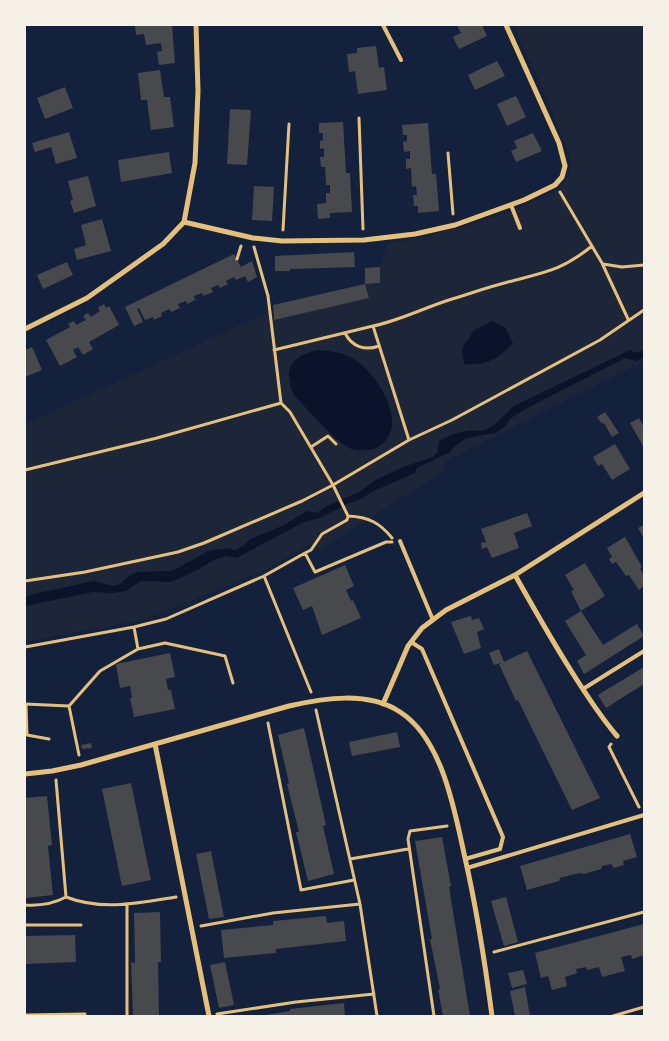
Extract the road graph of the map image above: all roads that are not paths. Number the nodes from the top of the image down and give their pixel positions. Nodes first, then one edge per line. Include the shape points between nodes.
1 (196, 25) edge
2 (383, 25) edge
3 (506, 25) edge
4 (401, 60) dead end
5 (511, 205) junction
6 (184, 222) junction
7 (520, 228) dead end
8 (25, 329) edge
9 (644, 493) edge
10 (400, 541) road end
11 (515, 575) junction
12 (433, 620) junction
13 (411, 642) junction
14 (644, 651) edge
15 (583, 689) junction
16 (383, 704) junction
17 (617, 736) road end
18 (155, 744) junction
19 (25, 774) edge
20 (644, 815) edge
21 (465, 860) junction
22 (467, 868) junction
23 (209, 1016) edge
24 (492, 1016) edge

1 - 6 street via 198,91 194,163
2 - 4 lane
3 - 5 street via 565,166 555,185
5 - 6 street via 455,226 364,240 252,238
5 - 7 lane
6 - 8 street via 163,244 86,298
9 - 11 street
10 - 12 lane
11 - 12 street via 446,610
11 - 15 street
12 - 13 street
13 - 16 street
13 - 21 lane via 422,649 503,838 500,849
14 - 15 lane
15 - 17 street
16 - 18 street via 349,699 313,700
16 - 21 street via 400,712 427,742 446,781
18 - 19 street via 81,765
18 - 23 street
20 - 22 lane
21 - 22 street
22 - 24 street

